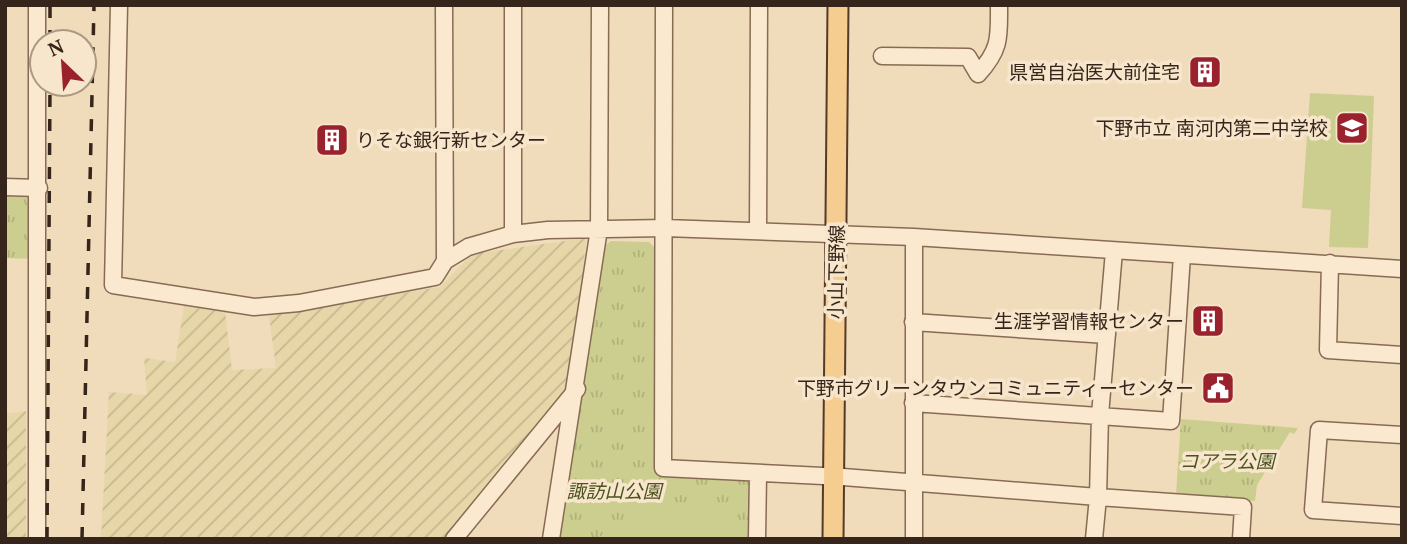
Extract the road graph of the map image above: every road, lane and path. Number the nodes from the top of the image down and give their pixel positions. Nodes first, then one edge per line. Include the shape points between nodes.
1 (37, 5) edge
2 (134, 5) edge
3 (444, 5) edge
4 (513, 5) edge
5 (600, 5) edge
6 (664, 5) edge
7 (759, 5) edge
8 (838, 5) edge
9 (999, 5) edge
10 (119, 11) edge
11 (882, 56) dead end
12 (5, 187) edge
13 (39, 188) junction
14 (665, 228) junction
15 (599, 229) junction
16 (758, 230) junction
17 (836, 233) junction
18 (513, 234) junction
19 (914, 237) junction
20 (1114, 251) junction
21 (1182, 255) junction
22 (445, 261) junction
23 (1330, 263) junction
24 (1402, 268) edge
25 (913, 322) junction
26 (1107, 335) junction
27 (1402, 355) edge
28 (577, 388) junction
29 (913, 402) junction
30 (1100, 415) junction
31 (1402, 435) edge
32 (758, 474) junction
33 (832, 477) junction
34 (913, 482) junction
35 (1098, 497) junction
36 (1402, 516) edge
37 (37, 539) edge
38 (454, 539) edge
39 (551, 539) edge
40 (757, 539) edge
41 (833, 539) edge
42 (914, 539) edge
43 (1094, 539) edge
44 (1241, 539) edge

1 - 13 street
2 - 10 street
3 - 22 street
4 - 18 street
5 - 15 street
6 - 14 street
7 - 16 street
8 - 17 main road, 小山下野線
9 - 11 street via 995,56 978,74 968,57
10 - 22 street via 113,285 254,307 435,278
12 - 13 street
13 - 37 street
14 - 15 street
14 - 16 street
14 - 32 street via 663,468
15 - 18 street
15 - 28 street
16 - 17 street
17 - 19 street
17 - 33 main road, 小山下野線
18 - 22 street via 481,242
19 - 20 street
19 - 25 street
20 - 21 street
20 - 26 street
21 - 23 street
21 - 30 street via 1171,421
23 - 24 street
23 - 27 street via 1328,350
25 - 26 street
25 - 29 street
26 - 30 street
28 - 38 street
28 - 39 street
29 - 30 street
29 - 34 street
30 - 35 street
31 - 36 street via 1319,430 1313,510
32 - 33 street
32 - 40 street
33 - 34 street
33 - 41 main road, 小山下野線
34 - 35 street
34 - 42 street
35 - 43 street
35 - 44 street via 1243,507

